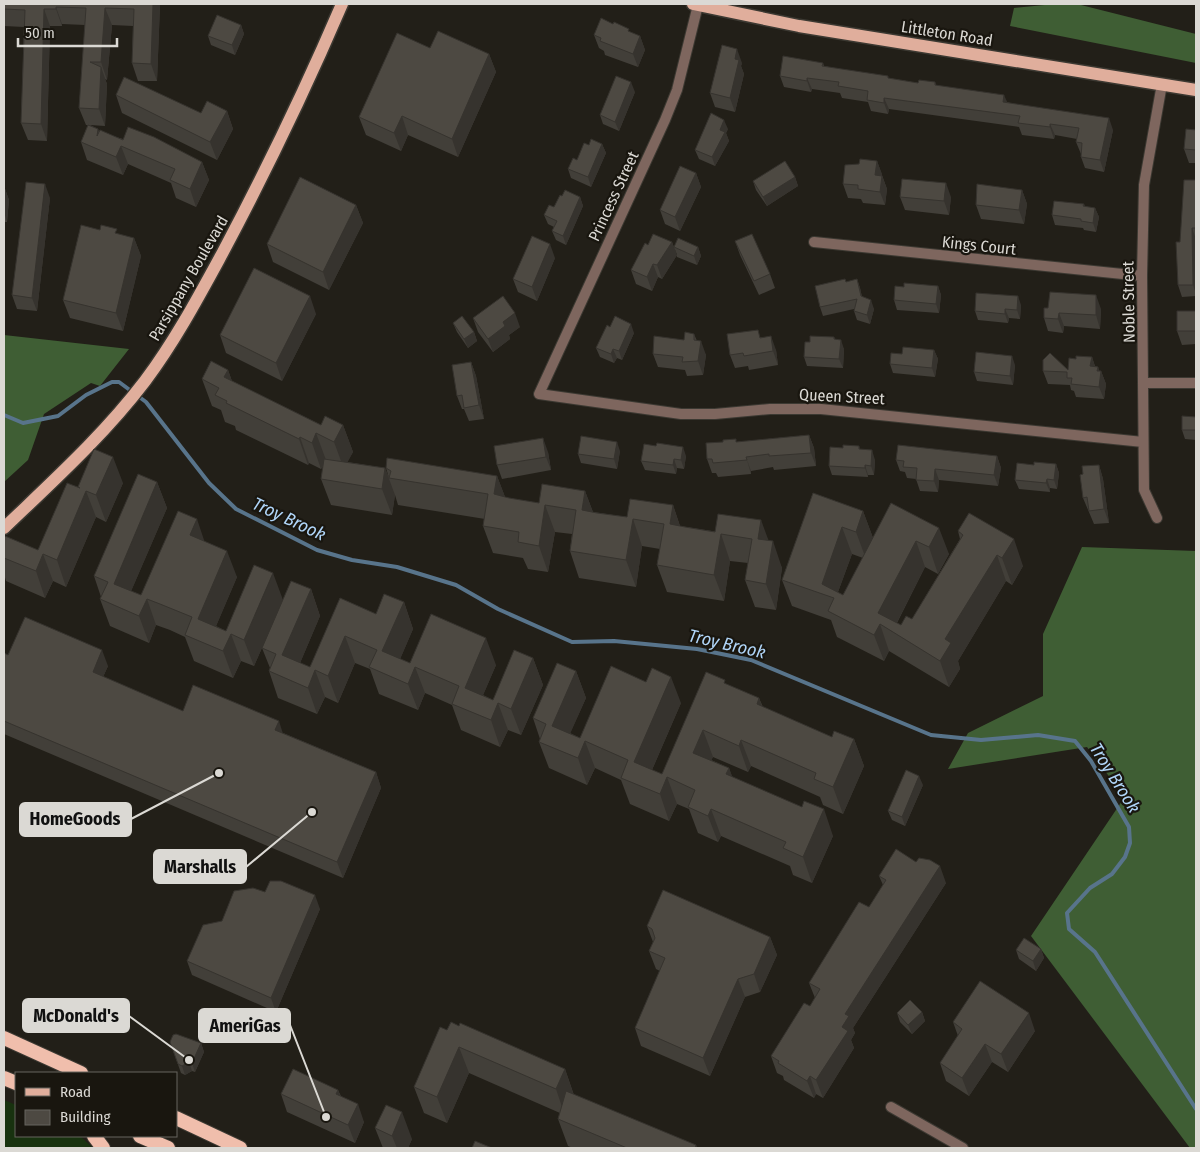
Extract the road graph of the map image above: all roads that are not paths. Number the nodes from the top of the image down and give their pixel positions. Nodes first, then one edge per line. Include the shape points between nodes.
1 (342, 4) edge
2 (695, 4) edge
3 (1162, 84) junction
4 (1196, 90) edge
5 (814, 242) dead end
6 (1142, 276) junction
7 (1144, 383) junction
8 (1196, 383) edge
9 (539, 394) joint
10 (1143, 442) junction
11 (1157, 518) dead end
12 (4, 528) edge
13 (4, 1038) edge
14 (79, 1072) edge
15 (892, 1107) dead end
16 (178, 1119) edge
17 (95, 1137) edge
18 (142, 1137) edge
19 (104, 1148) edge
20 (168, 1148) edge
21 (240, 1148) edge
22 (963, 1148) edge

1 - 12 main road, Parsippany Boulevard via 255,192 190,313 144,383 83,452
2 - 3 main road, Littleton Road via 799,26
2 - 9 street, Princess Street via 676,90 665,120
3 - 4 main road, Littleton Road
3 - 6 street, Noble Street via 1144,185
5 - 6 street, Kings Court
6 - 7 street, Noble Street
7 - 8 street
7 - 10 street, Noble Street
9 - 10 street, Queen Street via 681,414 821,408
10 - 11 street, Noble Street via 1144,490
13 - 14 highway
15 - 22 street
16 - 21 highway
17 - 19 highway
18 - 20 highway

